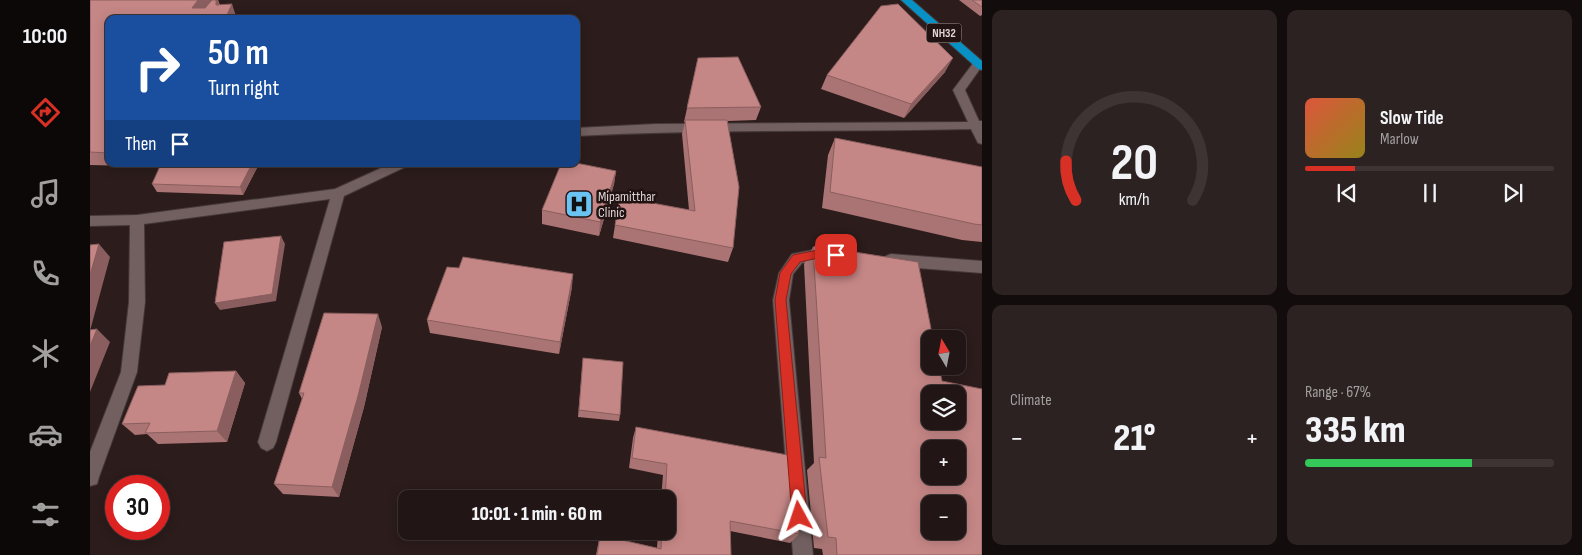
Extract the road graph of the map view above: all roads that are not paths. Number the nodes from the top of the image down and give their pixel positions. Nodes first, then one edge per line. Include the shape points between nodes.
1 (906, 0) edge
2 (980, 66) edge
3 (979, 125) edge
4 (580, 132) edge
5 (982, 140) edge
6 (394, 167) edge
7 (338, 193) junction
8 (137, 220) junction
9 (90, 222) edge
10 (847, 256) edge
11 (876, 259) edge
12 (982, 267) edge
13 (267, 442) dead end
14 (90, 477) edge
15 (803, 555) edge

1 - 2 highway, NH32
2 - 3 street via 959,90
3 - 4 street via 655,128
3 - 5 street
6 - 7 street
7 - 8 street
7 - 13 street
8 - 9 street
8 - 14 street via 137,302 129,372
10 - 15 street via 818,254 797,258 786,273 781,300
11 - 12 street

